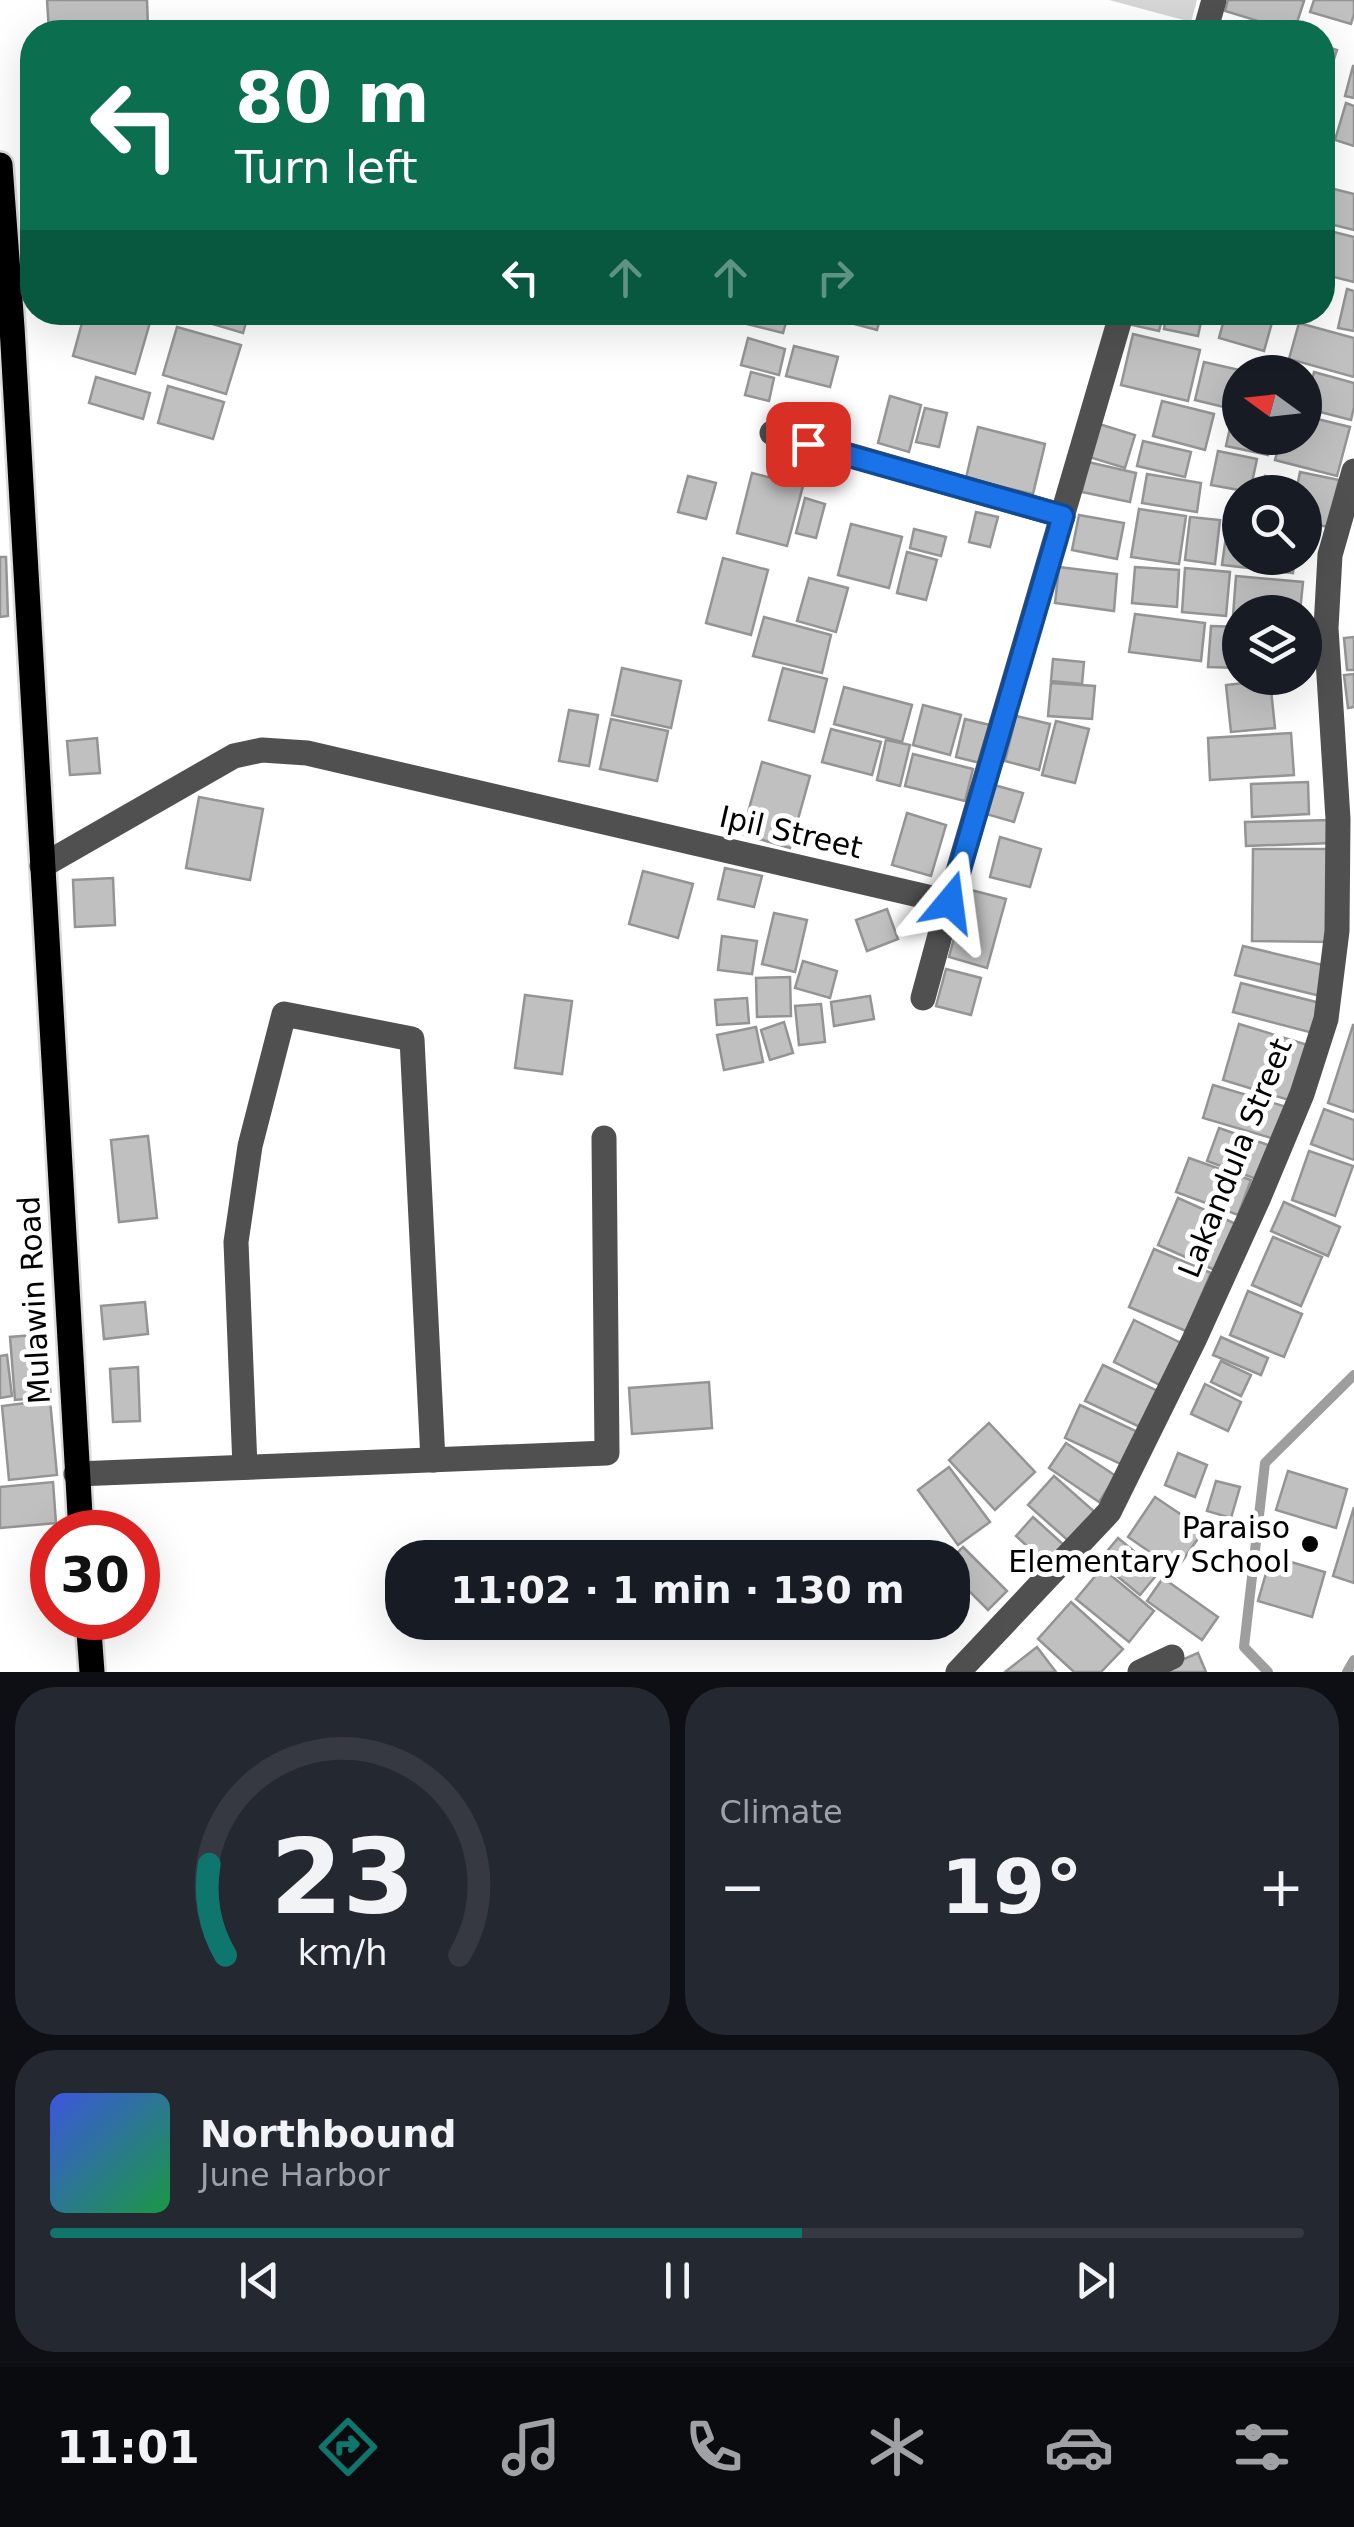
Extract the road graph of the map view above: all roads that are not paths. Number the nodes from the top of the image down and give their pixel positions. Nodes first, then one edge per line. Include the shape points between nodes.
1 (0, 165) edge
2 (1118, 325) edge
3 (6, 331) edge
4 (772, 433) dead end
5 (1354, 471) edge
6 (1063, 516) junction
7 (42, 866) junction
8 (950, 902) junction
9 (923, 998) dead end
10 (604, 1138) dead end
11 (433, 1460) junction
12 (245, 1467) junction
13 (76, 1474) junction
14 (79, 1510) edge
15 (90, 1640) edge
16 (1172, 1657) dead end
17 (92, 1672) edge
18 (958, 1672) edge
19 (1140, 1672) edge

1 - 3 main road, Mulawin Road
2 - 6 street
3 - 7 main road, Mulawin Road
4 - 6 street
5 - 18 street, Lakandula Street via 1330,555 1326,628 1338,819 1337,931 1326,1019 1302,1094 1110,1512
6 - 8 street
7 - 8 street, Ipil Street via 234,756 262,750 308,753
7 - 13 main road, Mulawin Road
8 - 9 street
10 - 11 street via 607,1453
11 - 12 street
11 - 12 street via 412,1039 284,1014 250,1146 236,1242
12 - 13 street
13 - 14 main road, Mulawin Road
15 - 17 main road
16 - 19 street

